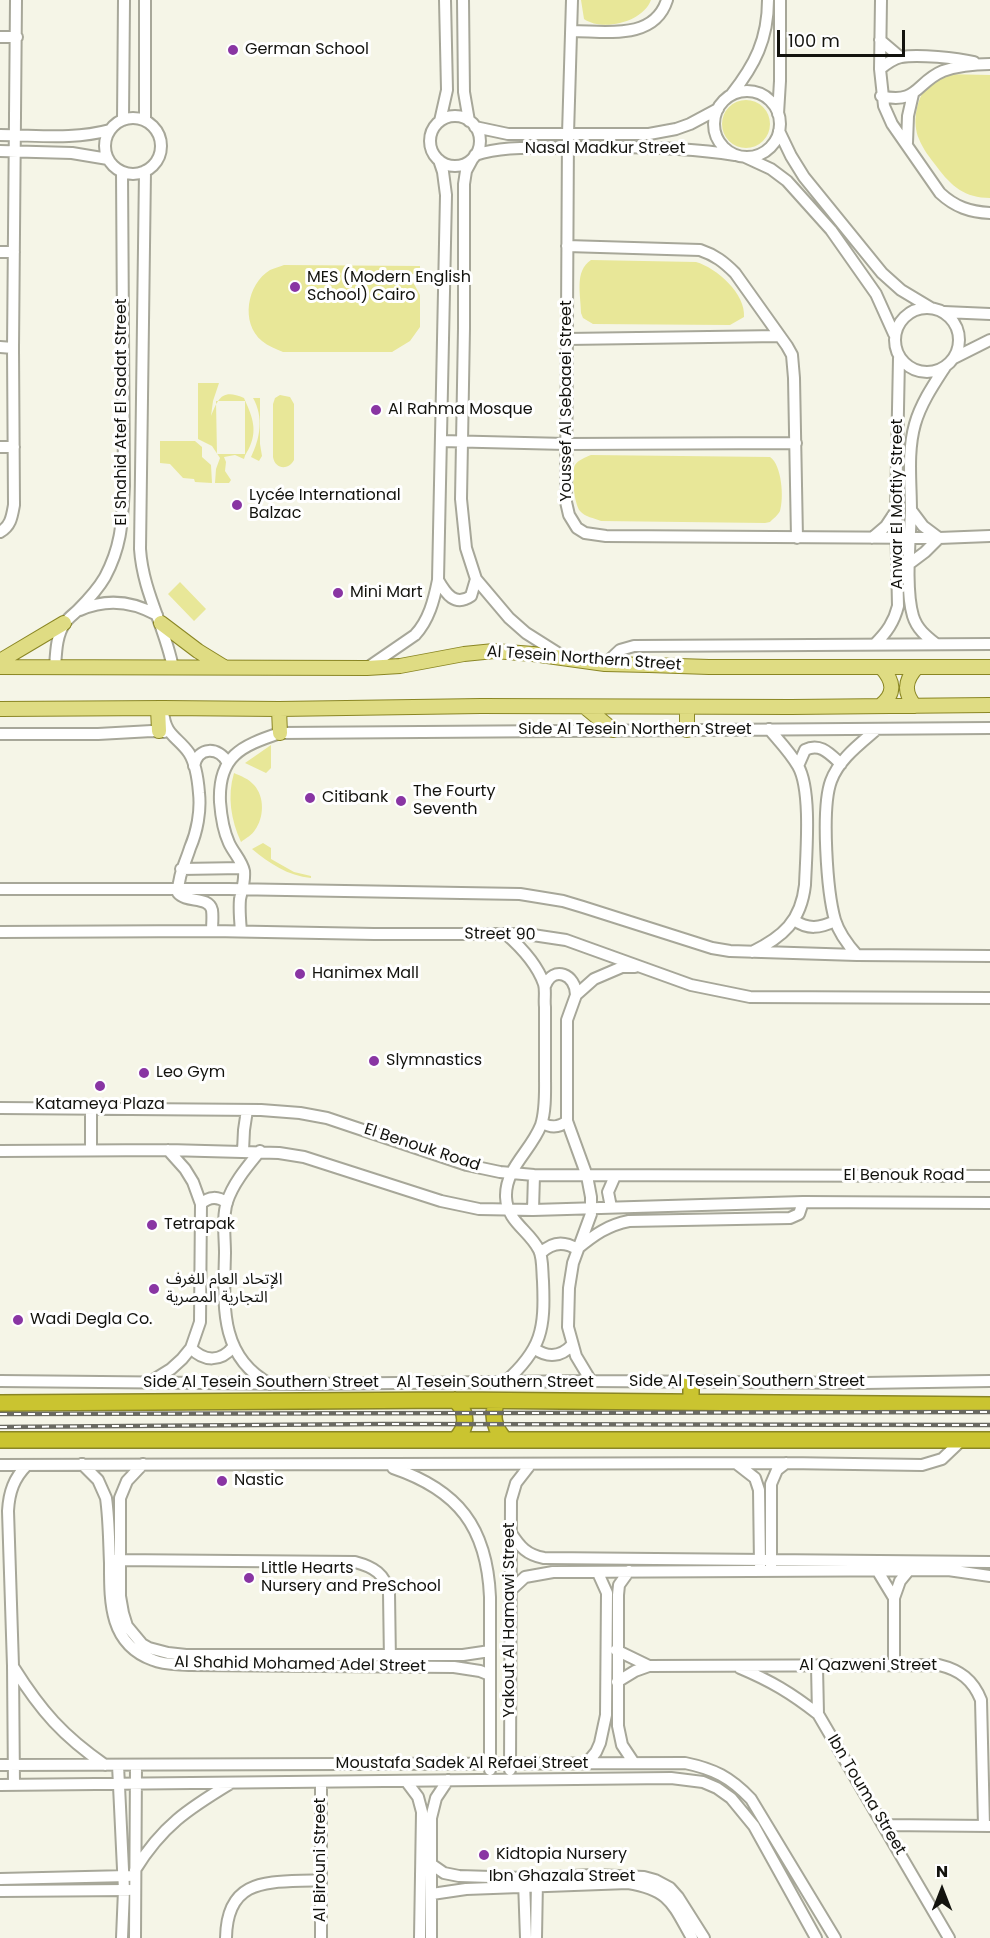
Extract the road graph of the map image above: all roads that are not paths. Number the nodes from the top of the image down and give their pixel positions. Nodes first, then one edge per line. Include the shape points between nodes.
1 (16, 0) edge
2 (124, 0) edge
3 (145, 0) edge
4 (445, 0) edge
5 (463, 0) edge
6 (572, 0) edge
7 (667, 0) edge
8 (768, 0) edge
9 (780, 0) edge
10 (881, 0) edge
11 (572, 32) junction
12 (0, 37) edge
13 (17, 37) junction
14 (880, 40) junction
15 (900, 57) junction
16 (987, 64) edge
17 (880, 69) junction
18 (913, 94) junction
19 (881, 96) junction
20 (729, 97) junction
21 (718, 109) junction
22 (778, 114) junction
23 (123, 120) junction
24 (145, 120) junction
25 (440, 121) junction
26 (472, 124) junction
27 (110, 130) junction
28 (779, 130) junction
29 (568, 134) junction
30 (0, 135) edge
31 (15, 135) junction
32 (907, 143) junction
33 (569, 147) junction
34 (0, 151) edge
35 (15, 151) junction
36 (474, 156) junction
37 (740, 156) junction
38 (108, 159) junction
39 (439, 160) junction
40 (145, 171) junction
41 (122, 172) junction
42 (990, 213) edge
43 (567, 246) junction
44 (0, 252) edge
45 (14, 252) junction
46 (931, 308) junction
47 (944, 312) junction
48 (990, 314) edge
49 (894, 334) junction
50 (780, 336) junction
51 (567, 339) junction
52 (990, 340) edge
53 (0, 347) edge
54 (13, 348) junction
55 (899, 358) junction
56 (954, 358) junction
57 (443, 364) junction
58 (463, 364) junction
59 (945, 367) junction
60 (123, 373) junction
61 (142, 374) junction
62 (441, 441) junction
63 (462, 442) junction
64 (796, 443) junction
65 (566, 444) junction
66 (0, 447) edge
67 (14, 447) junction
68 (910, 510) junction
69 (896, 511) junction
70 (0, 532) edge
71 (990, 536) edge
72 (797, 538) junction
73 (872, 538) junction
74 (896, 538) junction
75 (909, 538) junction
76 (939, 538) junction
77 (909, 564) junction
78 (476, 579) junction
79 (438, 580) junction
80 (77, 611) junction
81 (159, 619) junction
82 (64, 623) junction
83 (875, 644) junction
84 (936, 644) junction
85 (990, 644) edge
86 (567, 659) junction
87 (0, 661) edge
88 (605, 664) junction
89 (0, 667) edge
90 (881, 667) junction
91 (917, 667) junction
92 (990, 667) edge
93 (55, 668) junction
94 (173, 668) junction
95 (226, 668) junction
96 (367, 668) junction
97 (990, 705) edge
98 (880, 706) junction
99 (915, 706) junction
100 (585, 707) junction
101 (687, 707) junction
102 (161, 708) junction
103 (0, 709) edge
104 (279, 709) junction
105 (990, 728) edge
106 (769, 729) junction
107 (877, 729) junction
108 (613, 730) junction
109 (687, 730) junction
110 (164, 732) junction
111 (280, 733) junction
112 (0, 734) edge
113 (227, 762) junction
114 (841, 764) junction
115 (194, 766) junction
116 (798, 766) junction
117 (243, 868) junction
118 (181, 869) junction
119 (0, 889) edge
120 (178, 890) junction
121 (242, 890) junction
122 (794, 920) junction
123 (835, 921) junction
124 (212, 931) junction
125 (241, 931) junction
126 (0, 932) edge
127 (506, 934) junction
128 (750, 953) junction
129 (857, 955) junction
130 (990, 956) edge
131 (642, 967) junction
132 (545, 986) junction
133 (576, 995) junction
134 (990, 998) edge
135 (0, 1108) edge
136 (91, 1109) junction
137 (247, 1110) junction
138 (567, 1121) junction
139 (542, 1123) junction
140 (91, 1150) junction
141 (168, 1150) junction
142 (0, 1151) edge
143 (243, 1151) junction
144 (260, 1151) junction
145 (511, 1173) junction
146 (534, 1174) junction
147 (587, 1176) junction
148 (615, 1176) junction
149 (990, 1176) edge
150 (803, 1202) junction
151 (227, 1203) junction
152 (990, 1203) edge
153 (201, 1204) junction
154 (644, 1206) junction
155 (591, 1207) junction
156 (611, 1207) junction
157 (508, 1210) junction
158 (533, 1210) junction
159 (645, 1220) junction
160 (578, 1249) junction
161 (541, 1253) junction
162 (572, 1345) junction
163 (233, 1347) junction
164 (191, 1348) junction
165 (535, 1349) junction
166 (591, 1381) junction
167 (0, 1382) edge
168 (505, 1382) junction
169 (691, 1382) junction
170 (990, 1382) edge
171 (148, 1383) junction
172 (270, 1384) junction
173 (455, 1400) junction
174 (497, 1401) junction
175 (691, 1402) junction
176 (0, 1403) edge
177 (990, 1405) edge
178 (963, 1439) junction
179 (0, 1440) edge
180 (455, 1440) junction
181 (505, 1440) junction
182 (990, 1440) edge
183 (786, 1463) junction
184 (82, 1464) junction
185 (143, 1464) junction
186 (737, 1464) junction
187 (0, 1465) edge
188 (27, 1465) junction
189 (384, 1465) junction
190 (530, 1465) junction
191 (512, 1533) junction
192 (115, 1560) junction
193 (990, 1562) edge
194 (766, 1566) junction
195 (948, 1566) junction
196 (877, 1570) junction
197 (909, 1570) junction
198 (629, 1572) junction
199 (598, 1573) junction
200 (990, 1576) edge
201 (510, 1591) junction
202 (894, 1598) junction
203 (612, 1603) junction
204 (616, 1650) junction
205 (490, 1651) junction
206 (390, 1660) junction
207 (894, 1665) junction
208 (13, 1666) junction
209 (649, 1666) junction
210 (736, 1666) junction
211 (817, 1666) junction
212 (490, 1675) junction
213 (617, 1683) junction
214 (818, 1714) junction
215 (587, 1763) junction
216 (634, 1763) junction
217 (490, 1764) junction
218 (510, 1764) junction
219 (0, 1765) edge
220 (13, 1765) junction
221 (105, 1765) junction
222 (118, 1765) junction
223 (136, 1765) junction
224 (448, 1780) junction
225 (490, 1780) junction
226 (511, 1780) junction
227 (406, 1781) junction
228 (232, 1782) junction
229 (321, 1782) junction
230 (136, 1783) junction
231 (119, 1784) junction
232 (0, 1785) edge
233 (14, 1785) junction
234 (883, 1825) junction
235 (987, 1826) edge
236 (431, 1864) junction
237 (131, 1874) junction
238 (0, 1879) edge
239 (321, 1880) junction
240 (537, 1882) junction
241 (524, 1883) junction
242 (129, 1890) junction
243 (0, 1891) edge
244 (428, 1901) junction
245 (122, 1938) edge
246 (135, 1938) edge
247 (226, 1938) edge
248 (321, 1938) edge
249 (420, 1938) edge
250 (431, 1938) edge
251 (526, 1938) edge
252 (536, 1938) edge
253 (692, 1938) edge
254 (704, 1938) edge
255 (816, 1938) edge
256 (836, 1938) edge
257 (949, 1938) edge

1 - 13 street
2 - 23 street
3 - 24 street
4 - 25 street via 447,90
5 - 26 street via 464,92
6 - 11 street, Youssef Al Sebaaei Street
7 - 11 street via 660,15 642,29
8 - 20 street via 758,55
9 - 22 street
10 - 14 street
11 - 29 street, Youssef Al Sebaaei Street
12 - 13 street
13 - 31 street
14 - 15 street
14 - 17 street
15 - 16 street
15 - 17 street
16 - 18 street via 943,71
17 - 19 street
18 - 19 street via 899,98
18 - 32 street
19 - 32 street via 892,124
20 - 21 street
20 - 22 street via 758,93 774,105
21 - 29 street, Nasal Madkur Street via 661,133
21 - 37 street via 716,136 727,151
22 - 28 street
23 - 24 street
23 - 27 street
24 - 40 street via 156,130 161,145 157,161
25 - 26 street via 460,117
25 - 39 street via 430,137 430,147
26 - 29 street, Nasal Madkur Street via 508,134
26 - 36 street via 480,141
27 - 31 street via 71,137
27 - 38 street via 105,144
28 - 37 street via 767,150 756,156
28 - 46 street via 804,177 882,273
29 - 33 street, Youssef Al Sebaaei Street
30 - 31 street
31 - 35 street
32 - 42 street via 940,193 960,208
33 - 36 street, Nasal Madkur Street via 503,149
33 - 37 street, Nasal Madkur Street via 688,148
33 - 43 street, Youssef Al Sebaaei Street
34 - 35 street
35 - 38 street
35 - 45 street
36 - 39 street via 456,166
36 - 58 street via 464,184
37 - 49 street via 771,169 787,181 831,230 876,294
38 - 41 street
39 - 57 street via 446,195
40 - 41 street
40 - 61 street, El Shahid Atef El Sadat Street
41 - 60 street, El Shahid Atef El Sadat Street
43 - 50 street via 687,249 712,254 735,273
43 - 51 street, Youssef Al Sebaaei Street
44 - 45 street
45 - 54 street
46 - 47 street
46 - 49 street via 907,314
47 - 48 street
47 - 56 street via 957,328 958,349
49 - 55 street
50 - 51 street
50 - 64 street via 794,365
51 - 65 street, Youssef Al Sebaaei Street
52 - 56 street
53 - 54 street
54 - 67 street
55 - 59 street via 920,372
55 - 69 street, Anwar El Moftiy Street
56 - 59 street
57 - 58 street
57 - 62 street
58 - 63 street
59 - 68 street, Anwar El Moftiy Street via 915,424
60 - 61 street
60 - 80 street, El Shahid Atef El Sadat Street via 120,543 99,587
61 - 81 street, El Shahid Atef El Sadat Street via 141,566
62 - 63 street
62 - 79 street
63 - 65 street
63 - 78 street via 462,521
64 - 65 street
64 - 72 street
65 - 72 street, Youssef Al Sebaaei Street via 567,509 572,522 585,533
66 - 67 street
67 - 70 street via 12,519
68 - 75 street, Anwar El Moftiy Street
68 - 76 street
69 - 73 street
69 - 74 street, Anwar El Moftiy Street
71 - 76 street, Youssef Al Sebaaei Street
72 - 73 street, Youssef Al Sebaaei Street
73 - 74 street, Youssef Al Sebaaei Street
74 - 75 street, Youssef Al Sebaaei Street
74 - 83 street, Anwar El Moftiy Street via 898,606 890,628
75 - 76 street, Youssef Al Sebaaei Street
75 - 77 street, Anwar El Moftiy Street
76 - 77 street
77 - 84 street, Anwar El Moftiy Street via 913,616 921,631
78 - 79 street via 471,596 459,601 446,594
78 - 86 street via 517,626
79 - 96 street via 421,628
80 - 81 street via 104,602 118,602 145,608
80 - 82 street, El Shahid Atef El Sadat Street
81 - 94 street, El Shahid Atef El Sadat Street
81 - 95 main road
82 - 87 main road
82 - 93 street
83 - 84 street
83 - 88 street via 634,646 620,650
84 - 85 street
86 - 88 main road, Al Tesein Northern Street
86 - 96 main road, Al Tesein Northern Street via 506,651 481,652
88 - 90 main road, Al Tesein Northern Street
89 - 93 main road, Al Tesein Northern Street
90 - 91 main road, Al Tesein Northern Street
90 - 98 main road via 890,679 891,692
91 - 92 main road, Al Tesein Northern Street
91 - 99 main road via 906,683
93 - 94 main road, Al Tesein Northern Street
94 - 95 main road, Al Tesein Northern Street
95 - 96 main road, Al Tesein Northern Street
97 - 99 main road
98 - 99 main road
98 - 101 main road
100 - 101 main road
100 - 104 main road
100 - 108 main road
101 - 109 main road
102 - 103 main road
102 - 104 main road
102 - 110 main road
104 - 111 main road
105 - 107 street, Side Al Tesein Northern Street
106 - 107 street, Side Al Tesein Northern Street
106 - 109 street, Side Al Tesein Northern Street
106 - 116 street
107 - 114 street
108 - 109 street, Side Al Tesein Northern Street
108 - 111 street, Side Al Tesein Northern Street
110 - 112 street
110 - 115 street via 187,752
111 - 113 street, Side Al Tesein Northern Street via 251,743
113 - 115 street via 220,753 209,750 195,759
113 - 117 street via 221,787 222,821
114 - 116 street via 815,747 805,750
114 - 123 street via 830,783 826,824
115 - 118 street via 199,814
116 - 122 street via 806,801 805,885
117 - 118 street
117 - 121 street
118 - 120 street
119 - 120 street
120 - 121 street
120 - 124 street via 181,897 210,905
121 - 125 street
121 - 128 street via 520,894 583,907 712,948
122 - 123 street via 816,927
122 - 128 street via 783,934
123 - 129 street
124 - 125 street, Street 90
124 - 126 street, Street 90
125 - 127 street, Street 90
127 - 131 street, Street 90 via 566,940
127 - 132 street via 528,957
128 - 129 street
129 - 130 street
131 - 133 street via 622,967 594,979
131 - 134 street, Street 90 via 691,985 750,998
132 - 133 street via 553,976 567,975 573,980
132 - 139 street
133 - 138 street via 566,1030
135 - 136 street, El Benouk Road
136 - 137 street, El Benouk Road
136 - 140 street
137 - 143 street
137 - 145 street, El Benouk Road via 327,1118 467,1165
138 - 139 street via 552,1127
138 - 147 street
139 - 145 street
140 - 141 street, El Benouk Road
140 - 142 street, El Benouk Road
141 - 143 street, El Benouk Road
141 - 153 street via 193,1182
143 - 144 street, El Benouk Road
144 - 151 street via 235,1183
144 - 157 street, El Benouk Road via 304,1157 450,1204
145 - 146 street, El Benouk Road
145 - 157 street
146 - 147 street, El Benouk Road
146 - 158 street
147 - 148 street, El Benouk Road
147 - 155 street
148 - 149 street, El Benouk Road
148 - 156 street via 608,1192
150 - 152 street, El Benouk Road
150 - 154 street, El Benouk Road
150 - 159 street via 799,1214 790,1218
151 - 153 street via 211,1198
151 - 163 street via 226,1324
153 - 164 street via 200,1322
154 - 156 street, El Benouk Road
154 - 159 street
155 - 156 street, El Benouk Road
155 - 158 street, El Benouk Road
155 - 160 street
157 - 158 street, El Benouk Road
157 - 161 street
159 - 160 street via 608,1227
160 - 161 street via 554,1244
160 - 162 street via 568,1297
161 - 165 street via 542,1327
162 - 165 street via 550,1356
162 - 166 street
163 - 164 street via 228,1354 212,1359
163 - 172 street via 252,1372
164 - 171 street via 171,1369
165 - 168 street
166 - 168 street, Side Al Tesein Southern Street
166 - 169 street, Side Al Tesein Southern Street
167 - 171 street, Side Al Tesein Southern Street
168 - 172 street, Side Al Tesein Southern Street
169 - 170 street, Side Al Tesein Southern Street
169 - 175 highway
171 - 172 street, Side Al Tesein Southern Street
173 - 174 highway, Al Tesein Southern Street
173 - 176 highway, Al Tesein Southern Street
173 - 180 highway via 462,1407 465,1422
174 - 175 highway, Al Tesein Southern Street
174 - 181 highway via 495,1425
175 - 177 highway, Al Tesein Southern Street
178 - 181 highway
178 - 182 highway
178 - 183 street via 942,1459 922,1465
179 - 180 highway
180 - 181 highway
183 - 186 street
183 - 194 street via 777,1470 771,1484
184 - 185 street
184 - 188 street
184 - 192 street, Al Shahid Mohamed Adel Street via 98,1480 106,1498
185 - 189 street
185 - 192 street, Al Shahid Mohamed Adel Street via 127,1481 120,1498
186 - 190 street
186 - 194 street via 751,1473 758,1484
187 - 188 street
188 - 208 street via 14,1482 8,1502
189 - 190 street
189 - 205 street, Yakout Al Hamawi Street via 433,1485 469,1520 489,1575
190 - 191 street, Yakout Al Hamawi Street via 512,1493
191 - 194 street via 525,1551 536,1557
191 - 201 street, Yakout Al Hamawi Street
192 - 206 street, Al Shahid Mohamed Adel Street via 127,1626 149,1648 176,1654 260,1660
192 - 206 street via 365,1564 387,1583
193 - 195 street
194 - 195 street
194 - 196 street
194 - 198 street
195 - 197 street
195 - 200 street
196 - 197 street
196 - 202 street
197 - 202 street
198 - 199 street
198 - 203 street
199 - 201 street via 531,1575
199 - 203 street
201 - 218 street, Yakout Al Hamawi Street
202 - 207 street
203 - 204 street
203 - 215 street via 606,1714 600,1743
204 - 209 street, Al Qazweni Street
204 - 213 street
205 - 206 street, Al Shahid Mohamed Adel Street
205 - 212 street, Yakout Al Hamawi Street
206 - 212 street, Al Shahid Mohamed Adel Street
207 - 211 street, Al Qazweni Street
207 - 235 street, Al Qazweni Street via 949,1667 966,1676 977,1691 982,1710
208 - 220 street
208 - 221 street via 46,1715
209 - 210 street, Al Qazweni Street
209 - 213 street, Al Qazweni Street
210 - 211 street, Al Qazweni Street
210 - 214 street, Ibn Touma Street via 773,1682
211 - 214 street, Ibn Touma Street
212 - 217 street, Yakout Al Hamawi Street
213 - 216 street via 619,1736
214 - 234 street, Ibn Touma Street
215 - 216 street, Moustafa Sadek Al Refaei Street
215 - 218 street, Moustafa Sadek Al Refaei Street
216 - 256 street, Moustafa Sadek Al Refaei Street via 685,1763 732,1780 759,1809
217 - 218 street, Moustafa Sadek Al Refaei Street
217 - 223 street, Moustafa Sadek Al Refaei Street
217 - 225 street, Yakout Al Hamawi Street
218 - 226 street, Yakout Al Hamawi Street
219 - 220 street, Moustafa Sadek Al Refaei Street
220 - 221 street, Moustafa Sadek Al Refaei Street
220 - 233 street
221 - 222 street, Moustafa Sadek Al Refaei Street
222 - 223 street, Moustafa Sadek Al Refaei Street
222 - 231 street
223 - 230 street
224 - 225 street, Moustafa Sadek Al Refaei Street
224 - 227 street, Moustafa Sadek Al Refaei Street
224 - 236 street via 432,1812
225 - 226 street, Moustafa Sadek Al Refaei Street
226 - 255 street, Moustafa Sadek Al Refaei Street via 671,1778 704,1782 717,1788 731,1798 753,1826
227 - 229 street, Moustafa Sadek Al Refaei Street
227 - 244 street via 418,1797 422,1812
228 - 229 street, Moustafa Sadek Al Refaei Street
228 - 230 street, Moustafa Sadek Al Refaei Street
228 - 237 street via 172,1823
229 - 239 street, Al Birouni Street
230 - 231 street, Moustafa Sadek Al Refaei Street
230 - 237 street
231 - 233 street, Moustafa Sadek Al Refaei Street
231 - 237 street
232 - 233 street, Moustafa Sadek Al Refaei Street
234 - 235 street
234 - 257 street, Ibn Touma Street
236 - 241 street, Ibn Ghazala Street via 451,1875
236 - 244 street
237 - 238 street
237 - 242 street
239 - 247 street via 251,1887 230,1910
239 - 248 street, Al Birouni Street
240 - 241 street, Ibn Ghazala Street
240 - 252 street
240 - 253 street, Ibn Ghazala Street via 628,1883 650,1888 672,1902
240 - 254 street, Ibn Ghazala Street via 594,1875 655,1880 678,1897
241 - 244 street, Ibn Ghazala Street via 466,1889
241 - 251 street
242 - 243 street
242 - 245 street
242 - 246 street
244 - 249 street
244 - 250 street

